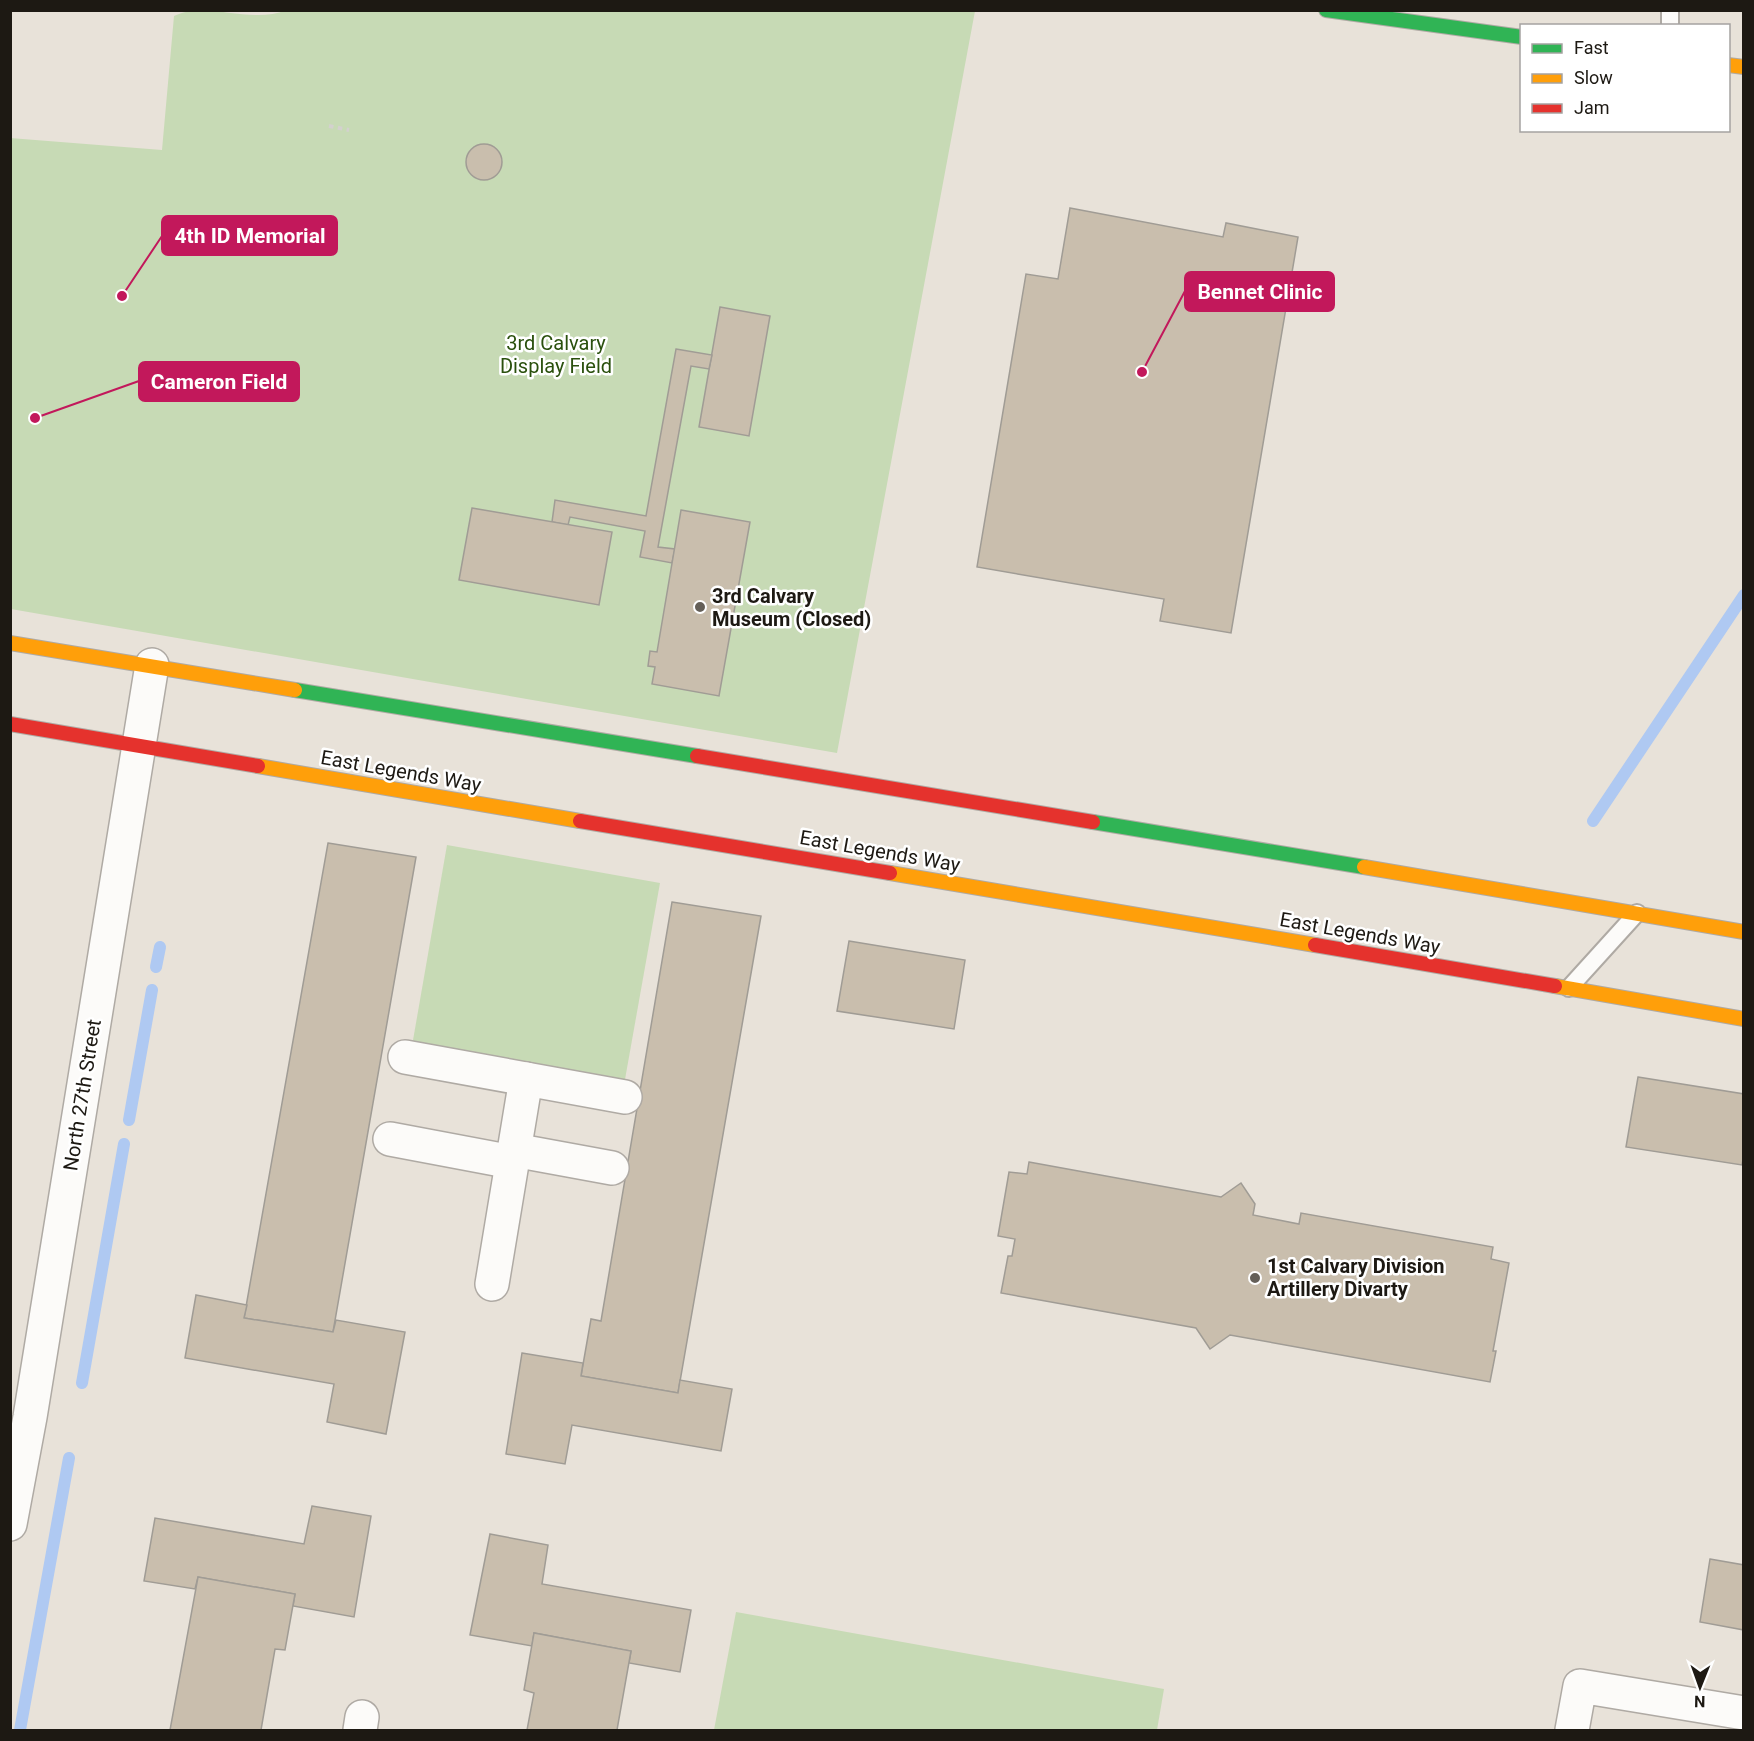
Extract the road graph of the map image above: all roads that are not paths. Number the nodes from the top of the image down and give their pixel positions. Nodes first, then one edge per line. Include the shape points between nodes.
1 (1326, 10) edge
2 (1520, 37) edge
3 (10, 642) edge
4 (152, 665) junction
5 (10, 724) edge
6 (138, 747) junction
7 (1636, 913) junction
8 (1743, 932) edge
9 (1569, 988) junction
10 (1743, 1019) edge
11 (405, 1057) dead end
12 (526, 1079) junction
13 (625, 1097) dead end
14 (390, 1139) dead end
15 (513, 1156) junction
16 (612, 1168) dead end
17 (492, 1284) dead end
18 (10, 1524) edge
19 (1743, 1713) edge
20 (1572, 1731) edge

1 - 2 street
3 - 4 street
4 - 6 street, North 27th Street
4 - 7 street
5 - 6 street, East Legends Way
6 - 9 street, East Legends Way
6 - 18 street, North 27th Street
7 - 8 street
7 - 9 lane
9 - 10 street, East Legends Way
11 - 12 street
12 - 13 street
12 - 15 street
14 - 15 street
15 - 16 street
15 - 17 street
19 - 20 street via 1580,1686

